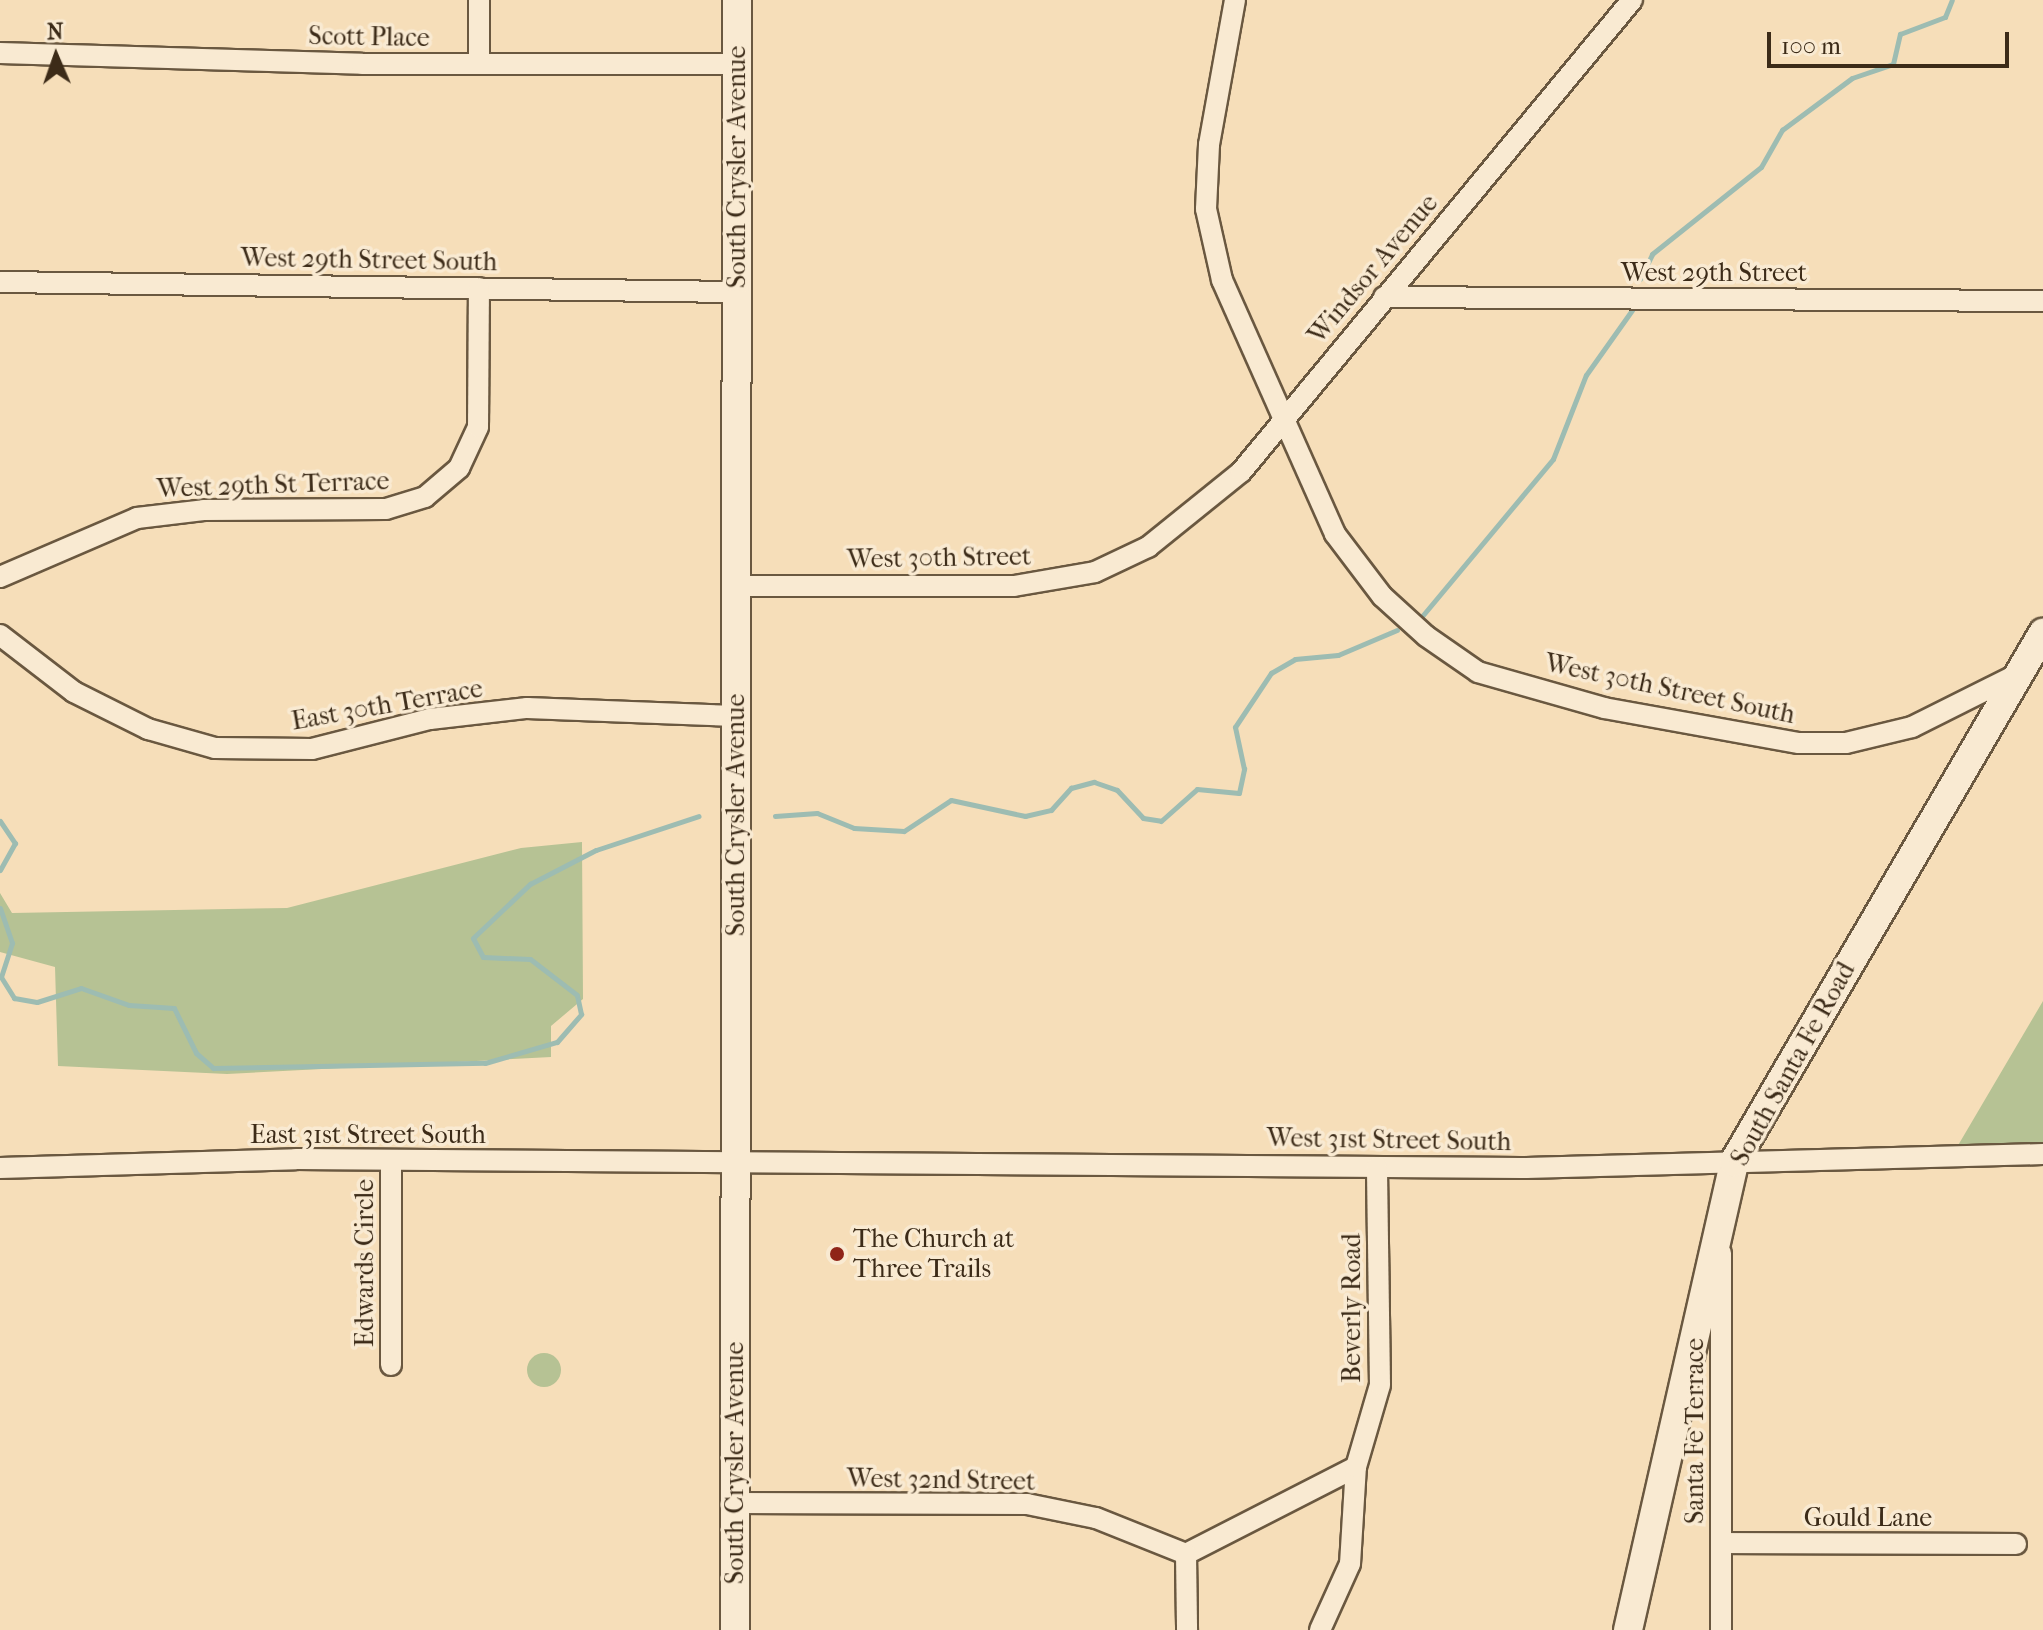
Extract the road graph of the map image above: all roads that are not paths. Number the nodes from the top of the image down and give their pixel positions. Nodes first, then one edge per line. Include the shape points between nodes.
1 (479, 0) edge
2 (737, 0) edge
3 (1235, 0) edge
4 (1632, 0) edge
5 (0, 53) edge
6 (479, 64) junction
7 (737, 64) junction
8 (0, 282) edge
9 (479, 288) junction
10 (737, 292) junction
11 (1384, 297) junction
12 (2043, 301) edge
13 (1281, 420) junction
14 (1137, 552) joint
15 (0, 577) edge
16 (736, 586) junction
17 (2043, 633) edge
18 (0, 635) edge
19 (2020, 673) junction
20 (736, 716) junction
21 (2043, 1154) edge
22 (391, 1160) junction
23 (1734, 1162) junction
24 (735, 1166) junction
25 (1377, 1167) junction
26 (0, 1168) edge
27 (1720, 1233) junction
28 (391, 1365) dead end
29 (1356, 1467) junction
30 (735, 1503) junction
31 (1721, 1543) junction
32 (2016, 1544) dead end
33 (1186, 1554) junction
34 (735, 1630) edge
35 (1187, 1630) edge
36 (1320, 1630) edge
37 (1628, 1630) edge
38 (1721, 1630) edge

1 - 6 street
2 - 7 main road, South Crysler Avenue
3 - 13 street, West 30th Street South via 1209,145 1206,209 1222,280
4 - 11 street, Windsor Avenue
5 - 6 street, Scott Place
6 - 7 street, Scott Place
7 - 10 main road, South Crysler Avenue
8 - 9 street, West 29th Street South
9 - 10 street, West 29th Street South
9 - 15 street, West 29th St Terrace via 478,427 459,468 425,497 386,509 204,510 137,518
10 - 16 main road, South Crysler Avenue
11 - 12 street, West 29th Street
11 - 13 street, Windsor Avenue
13 - 14 street, Windsor Avenue via 1198,513
13 - 19 street, West 30th Street South via 1335,534 1382,596 1478,672 1604,708 1799,743 1846,743 1912,727
14 - 16 street, West 30th Street via 1095,572 1014,586
16 - 20 main road, South Crysler Avenue
17 - 19 main road, South Santa Fe Road
18 - 20 street, East 30th Terrace via 74,692 148,729 215,748 312,749 430,719 527,708
19 - 23 main road, South Santa Fe Road
20 - 24 main road, South Crysler Avenue
21 - 23 street, West 31st Street South
22 - 24 street, East 31st Street South
22 - 26 street, East 31st Street South
22 - 28 street, Edwards Circle
23 - 25 street, West 31st Street South
23 - 27 main road, South Santa Fe Road
24 - 25 street, West 31st Street South
24 - 30 main road, South Crysler Avenue
25 - 29 street, Beverly Road via 1380,1385
27 - 31 street, Santa Fe Terrace
27 - 37 main road, South Santa Fe Road
29 - 33 street
29 - 36 street, Beverly Road via 1350,1564
30 - 33 street, West 32nd Street via 1027,1504 1096,1518
30 - 34 main road, South Crysler Avenue
31 - 32 street, Gould Lane
31 - 38 street, Santa Fe Terrace
33 - 35 street

